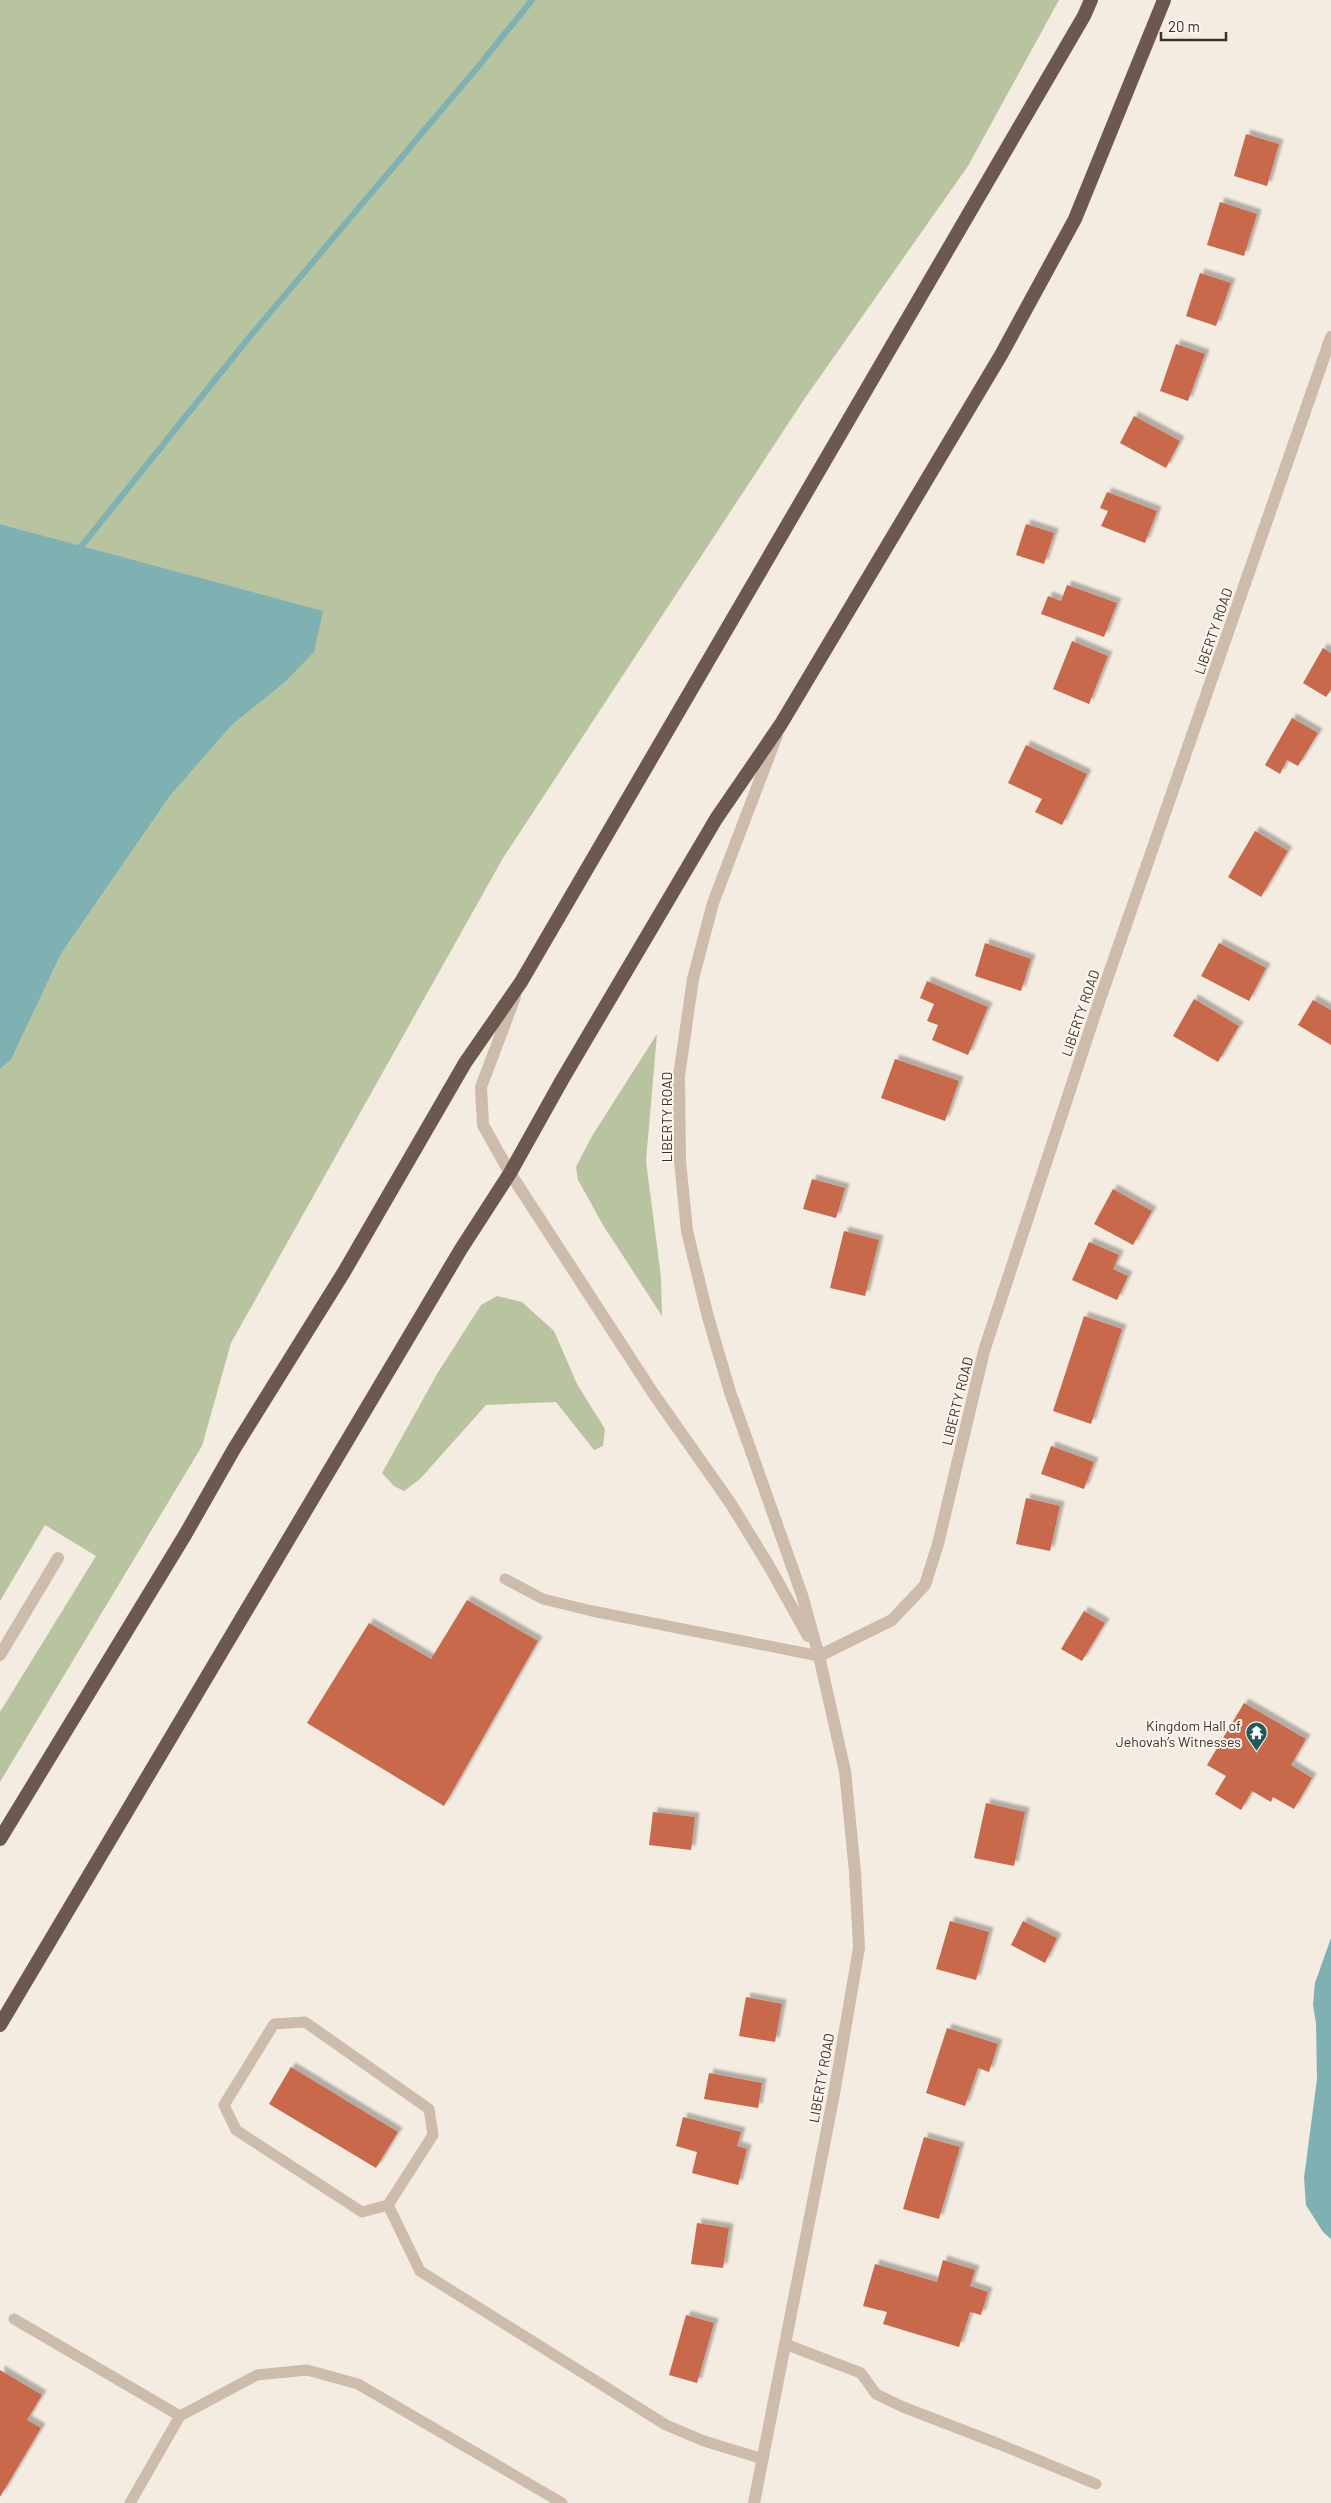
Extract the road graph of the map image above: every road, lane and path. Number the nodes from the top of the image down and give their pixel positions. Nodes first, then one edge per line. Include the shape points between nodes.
1 (1091, 0) edge
2 (1164, 0) edge
3 (1331, 337) edge
4 (782, 724) junction
5 (521, 982) junction
6 (510, 1173) junction
7 (58, 1558) dead end
8 (506, 1579) dead end
9 (0, 1655) edge
10 (819, 1656) junction
11 (0, 1840) edge
12 (0, 2025) edge
13 (388, 2206) junction
14 (14, 2320) dead end
15 (785, 2344) junction
16 (180, 2416) junction
17 (763, 2459) junction
18 (1096, 2484) dead end
19 (130, 2503) edge
20 (562, 2503) edge
21 (754, 2503) edge

1 - 5 highway
2 - 4 highway via 1075,219 1001,355
3 - 10 street, LIBERTY ROAD via 1098,1005 988,1342 925,1585 892,1620
4 - 6 highway via 716,819
4 - 10 street, LIBERTY ROAD via 713,903 694,979 679,1076 680,1161 687,1231 708,1317 730,1392 799,1586
5 - 6 street, LIBERTY ROAD via 481,1087 484,1125
5 - 11 highway via 465,1063 344,1272
6 - 10 street, LIBERTY ROAD via 653,1393 731,1504
6 - 12 highway via 456,1258
7 - 9 street
8 - 10 lane via 543,1599 584,1610
10 - 15 street, LIBERTY ROAD via 845,1771 856,1872 859,1948
13 - 13 lane via 433,2135 429,2109 305,2022 274,2024 224,2105 236,2130 362,2212
13 - 17 lane via 420,2271 666,2424 704,2441
14 - 16 lane
15 - 17 street, LIBERTY ROAD
15 - 18 lane via 861,2373 876,2394 902,2407
16 - 19 lane
16 - 20 lane via 257,2375 307,2370 358,2384
17 - 21 street, LIBERTY ROAD

